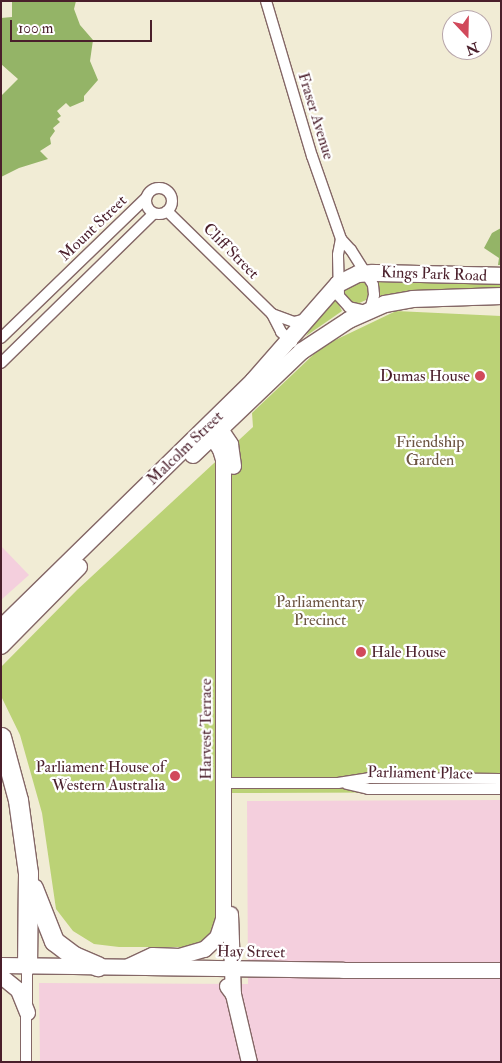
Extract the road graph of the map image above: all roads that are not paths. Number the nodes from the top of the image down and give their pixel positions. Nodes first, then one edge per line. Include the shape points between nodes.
1 (266, 1) edge
2 (146, 198) junction
3 (167, 211) junction
4 (154, 213) junction
5 (341, 239) junction
6 (367, 273) junction
7 (501, 276) edge
8 (61, 279) junction
9 (338, 284) junction
10 (73, 292) junction
11 (501, 296) edge
12 (368, 311) junction
13 (272, 314) junction
14 (307, 319) junction
15 (1, 338) edge
16 (296, 346) junction
17 (1, 362) edge
18 (213, 428) junction
19 (1, 628) edge
20 (1, 646) edge
21 (1, 737) edge
22 (501, 779) edge
23 (227, 782) junction
24 (338, 782) junction
25 (501, 789) edge
26 (28, 872) junction
27 (27, 965) junction
28 (98, 966) junction
29 (128, 966) junction
30 (215, 969) junction
31 (231, 969) junction
32 (501, 970) edge
33 (3, 971) edge
34 (233, 994) junction
35 (27, 1012) junction
36 (26, 1062) edge
37 (250, 1062) edge

1 - 5 street, Fraser Avenue via 312,156
2 - 3 street via 157,187 168,190 172,201
2 - 4 street via 147,208
2 - 8 street, Mount Street
3 - 4 street
3 - 13 street, Cliff Street
4 - 10 street, Mount Street
5 - 6 street, Fraser Avenue
5 - 9 street, Fraser Avenue
6 - 7 main road, Kings Park Road
6 - 9 main road, Malcolm Street
6 - 12 street, Fraser Avenue via 374,289
8 - 10 street, Mount Street
8 - 15 street, Mount Street
9 - 12 street, Fraser Avenue via 341,301 349,307
9 - 14 main road, Malcolm Street
10 - 17 street, Mount Street
11 - 12 main road, Kings Park Road via 413,298
12 - 16 main road, Malcolm Street
13 - 14 street, Cliff Street via 294,322
13 - 16 street, Cliff Street via 281,332
14 - 16 main road, Malcolm Street
16 - 18 main road, Malcolm Street
18 - 19 main road, Malcolm Street
18 - 20 main road, Malcolm Street via 151,496
18 - 23 street, Harvest Terrace via 230,444 233,458
21 - 26 highway via 18,800
22 - 24 street, Parliament Place via 369,778
23 - 24 street, Parliament Place
23 - 29 street, Harvest Terrace via 220,933 209,946 198,952 178,956 152,955
23 - 31 street, Harvest Terrace
24 - 25 street, Parliament Place via 368,789
26 - 27 highway
26 - 28 highway via 54,941 74,956
27 - 28 street, Hay Street
27 - 33 street, Hay Street
27 - 35 street
28 - 29 street, Hay Street
29 - 30 street, Hay Street
30 - 31 street, Hay Street
30 - 34 street, Harvest Terrace
31 - 32 street, Hay Street
31 - 34 street, Harvest Terrace
33 - 35 street via 18,990
34 - 37 street, Harvest Terrace
35 - 36 street

